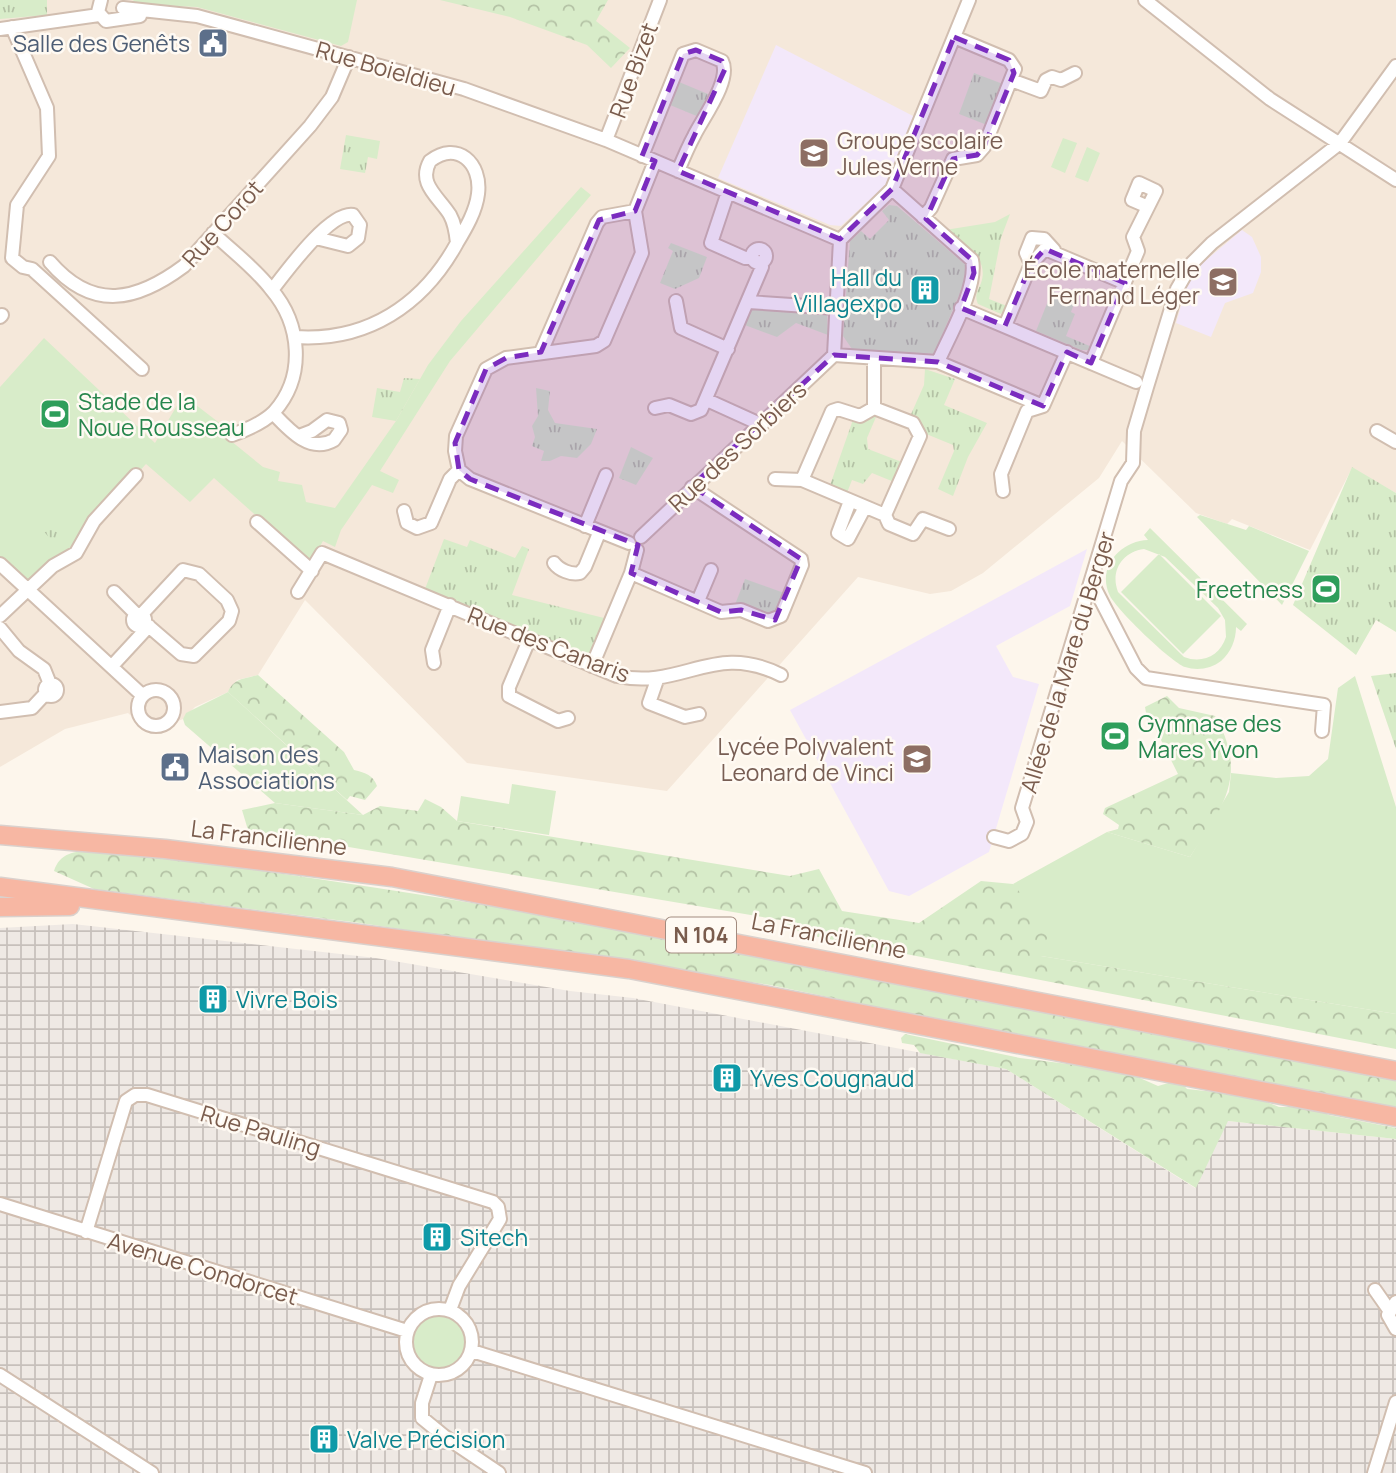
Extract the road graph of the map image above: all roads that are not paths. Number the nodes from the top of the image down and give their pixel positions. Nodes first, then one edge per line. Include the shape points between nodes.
1 (660, 0) edge
2 (969, 0) edge
3 (1145, 0) edge
4 (99, 5) edge
5 (121, 8) edge
6 (6, 28) edge
7 (954, 37) junction
8 (349, 58) junction
9 (1395, 70) edge
10 (1075, 73) dead end
11 (1011, 80) junction
12 (606, 140) junction
13 (1340, 143) junction
14 (642, 156) junction
15 (655, 161) junction
16 (678, 171) junction
17 (1396, 180) edge
18 (892, 189) junction
19 (729, 192) junction
20 (1146, 206) dead end
21 (635, 211) junction
22 (923, 216) junction
23 (213, 233) junction
24 (316, 238) dead end
25 (840, 240) junction
26 (457, 243) junction
27 (50, 262) dead end
28 (1125, 283) junction
29 (272, 290) junction
30 (676, 300) dead end
31 (748, 302) junction
32 (961, 308) junction
33 (836, 309) junction
34 (1005, 326) junction
35 (295, 337) junction
36 (728, 349) junction
37 (541, 352) junction
38 (1067, 352) junction
39 (834, 355) junction
40 (874, 359) junction
41 (938, 362) junction
42 (1091, 363) junction
43 (142, 369) dead end
44 (1136, 382) dead end
45 (707, 400) junction
46 (1043, 406) junction
47 (656, 408) dead end
48 (874, 408) junction
49 (273, 413) junction
50 (762, 425) junction
51 (1377, 430) dead end
52 (232, 435) dead end
53 (299, 436) dead end
54 (1396, 442) edge
55 (459, 470) junction
56 (136, 475) dead end
57 (606, 475) dead end
58 (775, 479) dead end
59 (802, 480) junction
60 (692, 487) junction
61 (1003, 491) dead end
62 (850, 500) junction
63 (865, 507) junction
64 (404, 511) dead end
65 (885, 516) junction
66 (257, 522) dead end
67 (585, 526) junction
68 (949, 529) dead end
69 (599, 533) junction
70 (636, 543) junction
71 (554, 563) dead end
72 (0, 564) edge
73 (711, 570) dead end
74 (312, 571) junction
75 (631, 573) junction
76 (1091, 581) junction
77 (26, 588) junction
78 (114, 592) dead end
79 (298, 592) dead end
80 (698, 601) junction
81 (450, 606) junction
82 (0, 616) edge
83 (143, 619) junction
84 (0, 628) edge
85 (529, 640) junction
86 (434, 663) dead end
87 (112, 666) junction
88 (592, 666) junction
89 (781, 675) dead end
90 (657, 680) junction
91 (142, 695) dead end
92 (0, 712) edge
93 (699, 714) dead end
94 (568, 718) dead end
95 (1322, 731) dead end
96 (0, 835) edge
97 (994, 837) dead end
98 (0, 887) edge
99 (102, 900) junction
100 (0, 907) edge
101 (1396, 1071) edge
102 (1396, 1117) edge
103 (0, 1204) edge
104 (86, 1232) junction
105 (1394, 1304) edge
106 (450, 1310) junction
107 (1396, 1329) edge
108 (407, 1331) junction
109 (472, 1351) junction
110 (0, 1375) edge
111 (431, 1375) junction
112 (1396, 1402) edge
113 (152, 1473) edge
114 (499, 1473) edge
115 (865, 1473) edge
116 (1374, 1473) edge

1 - 12 street, Rue Bizet
2 - 7 street
3 - 13 street via 1270,99
4 - 5 street, Rue Boieldieu via 110,21
4 - 6 street, Rue Boieldieu
5 - 8 street, Rue Boieldieu via 190,14
6 - 43 street via 47,108 49,156 17,205 12,258 32,269
7 - 11 street via 1009,60 1015,69
7 - 18 street
8 - 12 street, Rue Boieldieu via 464,89
8 - 23 street, Rue Corot via 325,107
9 - 13 street
10 - 11 street via 1061,80 1046,80 1041,91
11 - 22 street via 984,147 977,155 953,159
12 - 14 street, Rue Boieldieu
13 - 17 street
13 - 76 street, Allée de la Mare du Berger via 1212,243 1192,263 1177,289 1134,431 1133,463 1121,481
14 - 15 street, Rue Boieldieu
14 - 16 street via 683,54 696,50 722,61 725,73 706,121
15 - 16 street, Rue Boieldieu
15 - 21 street
16 - 19 street, Rue Boieldieu
18 - 22 street
18 - 25 street
19 - 25 street, Rue Boieldieu
19 - 31 street via 711,243 757,260
20 - 28 street via 1133,237 1138,251
21 - 37 street via 602,217 597,223
21 - 37 street via 642,253 604,341 596,346
22 - 32 street via 972,260 974,273
23 - 27 street, Rue Corot via 184,266 148,290 131,295 112,296 75,286
23 - 29 street
24 - 29 street
25 - 33 street
26 - 26 street via 478,196 478,172 465,156 443,153 429,161 425,177 449,214
26 - 35 street via 427,285 375,323 332,338
28 - 34 street via 1045,249 1031,264
28 - 42 street
29 - 35 street
30 - 36 street via 681,328
31 - 33 street
31 - 36 street
32 - 34 street
32 - 41 street
33 - 39 street
34 - 38 street
35 - 49 street via 295,371
36 - 45 street
37 - 55 street via 498,361 482,374 456,436
38 - 42 street
38 - 46 street
39 - 40 street
39 - 50 street, Rue des Sorbiers
40 - 41 street
40 - 48 street
41 - 46 street
42 - 44 street
45 - 47 street via 696,413 669,405
45 - 50 street
46 - 61 street via 1027,411 1001,474
48 - 59 street via 860,416 832,411
48 - 65 street via 913,423 919,436
49 - 52 street
49 - 53 street
50 - 60 street, Rue des Sorbiers
51 - 54 street
55 - 64 street via 450,479 431,523 417,528 407,523
55 - 67 street via 470,479
56 - 77 street via 94,521 76,553
57 - 67 street
58 - 59 street
59 - 62 street
60 - 70 street, Rue des Sorbiers
60 - 80 street via 797,553 802,565 775,620 741,610 721,612
62 - 63 street
62 - 63 street via 839,535 851,539
63 - 65 street
65 - 68 street via 889,524 913,534 923,519
66 - 74 street
67 - 69 street
69 - 70 street
69 - 71 street via 580,573
70 - 75 street
72 - 77 street
73 - 80 street
74 - 79 street
74 - 81 street, Rue des Canaris via 322,553
75 - 80 street
75 - 88 street
76 - 95 street via 1136,668 1146,678 1324,705
76 - 97 street, Allée de la Mare du Berger via 1022,808 1027,822 1022,834 1009,841
77 - 82 street
77 - 87 street
78 - 83 street
81 - 85 street, Rue des Canaris
81 - 86 street via 432,650
83 - 83 street via 178,572 192,571 230,604 227,624 190,657
83 - 87 street
84 - 92 street via 19,651 44,669 48,689 32,708
85 - 88 street, Rue des Canaris
85 - 94 street via 509,696 558,721
87 - 91 street
88 - 90 street, Rue des Canaris via 617,676
89 - 90 street, Rue des Canaris via 731,661
90 - 93 street via 649,703 685,717
96 - 101 highway, La Francilienne / N 104 via 165,849 392,877
98 - 99 highway, N 104
99 - 100 highway via 85,907
99 - 102 highway, N 104 via 629,970
103 - 104 street, Avenue Condorcet
104 - 106 street, Rue Pauling via 126,1101 147,1095 493,1202 500,1219 459,1286
104 - 108 street, Avenue Condorcet
105 - 107 street via 1389,1320
106 - 108 street via 429,1310
106 - 109 street via 471,1331
108 - 111 street via 413,1363
109 - 111 street via 461,1368
109 - 115 street
110 - 113 street
111 - 114 street via 422,1418
112 - 116 street

